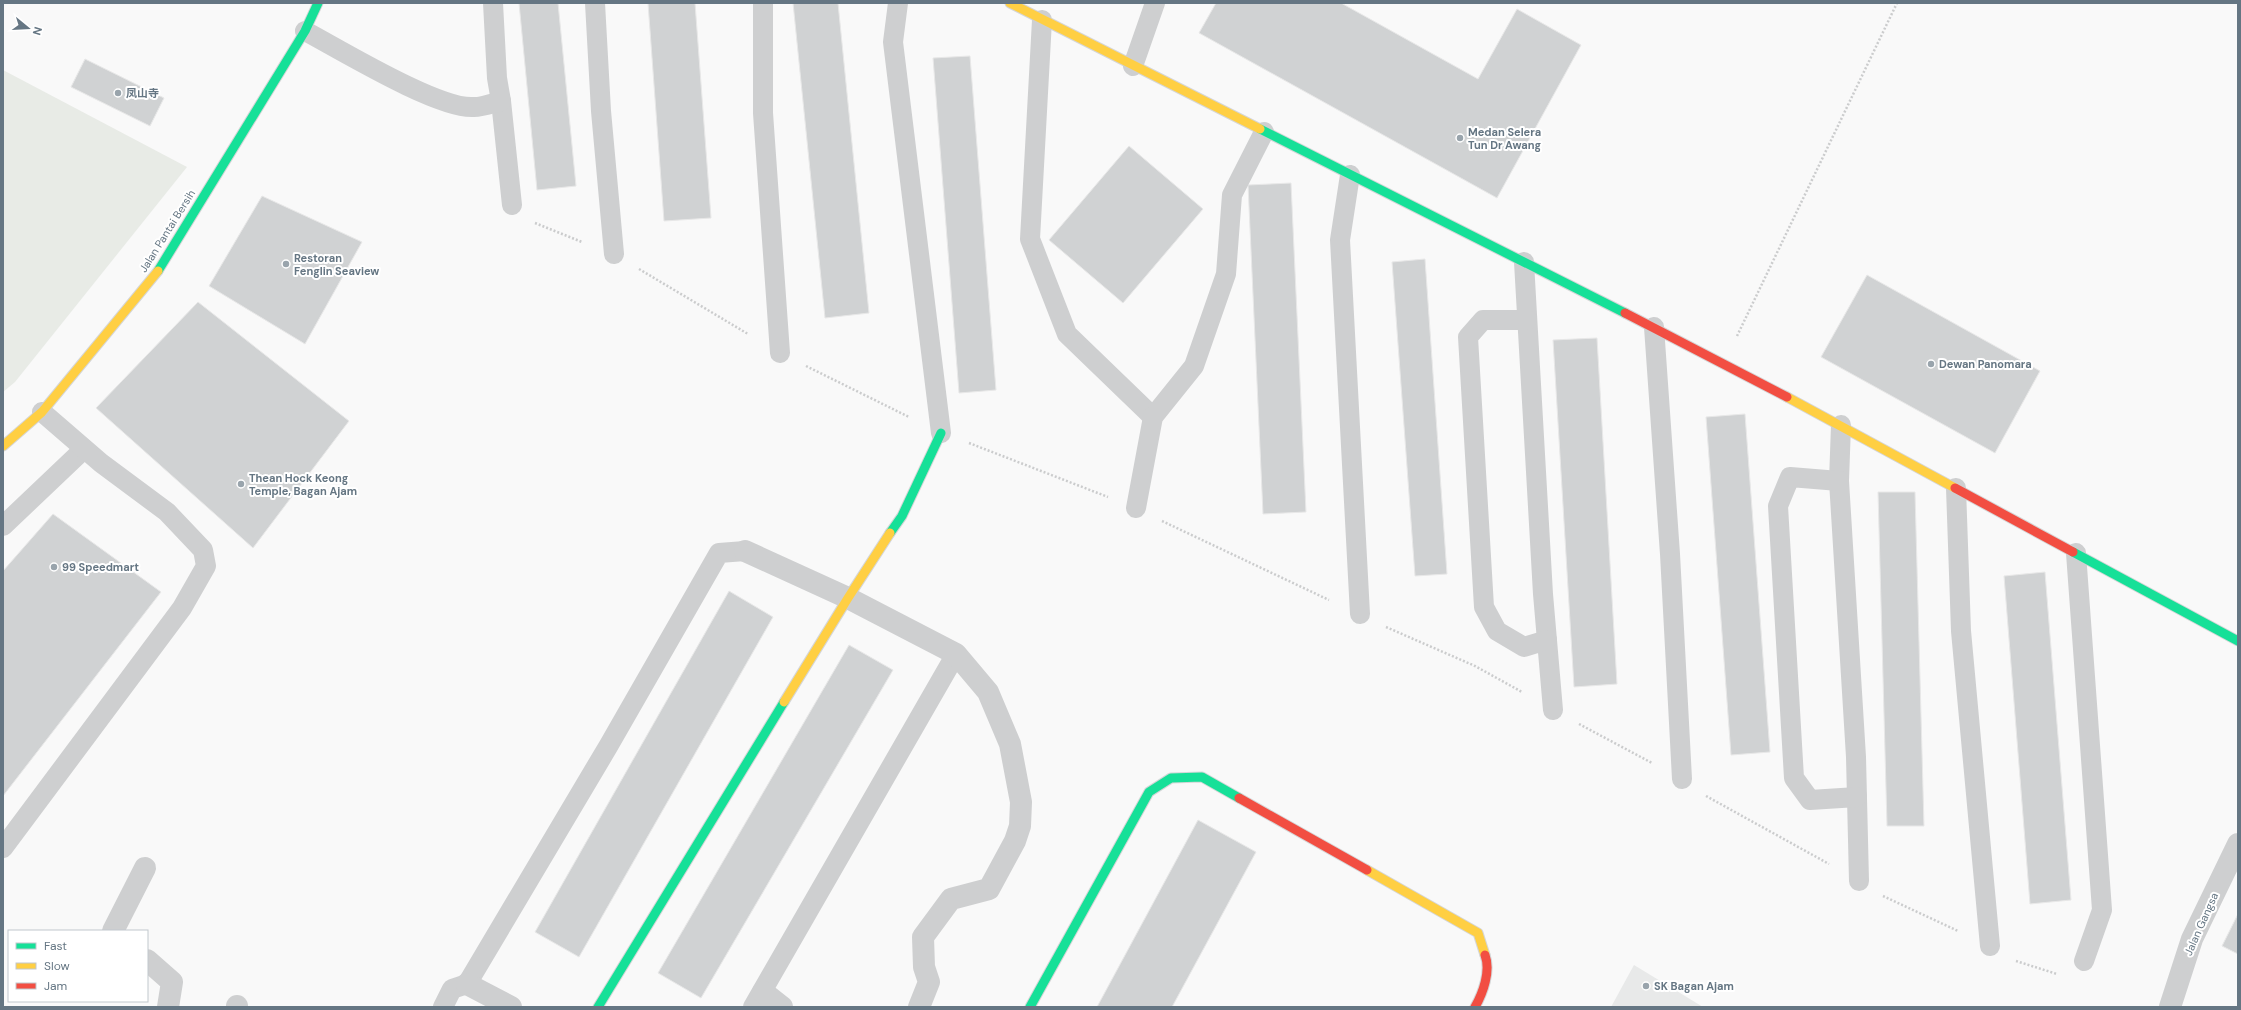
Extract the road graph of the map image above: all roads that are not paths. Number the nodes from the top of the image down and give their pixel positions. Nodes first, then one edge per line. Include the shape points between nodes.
1 (318, 3) edge
2 (493, 3) edge
3 (595, 3) edge
4 (763, 3) edge
5 (898, 3) edge
6 (1010, 3) edge
7 (1155, 3) edge
8 (1042, 20) junction
9 (305, 31) junction
10 (1133, 66) junction
11 (501, 101) junction
12 (1264, 132) junction
13 (1350, 175) junction
14 (512, 205) road end
15 (614, 254) road end
16 (1524, 262) junction
17 (1527, 320) junction
18 (1654, 327) junction
19 (780, 353) road end
20 (42, 412) junction
21 (1153, 417) junction
22 (1841, 425) junction
23 (941, 433) joint
24 (3, 446) edge
25 (84, 449) junction
26 (1839, 481) junction
27 (1956, 488) junction
28 (1136, 508) road end
29 (3, 526) edge
30 (745, 551) joint
31 (2076, 553) junction
32 (848, 598) junction
33 (1360, 614) road end
34 (1548, 640) junction
35 (2238, 641) edge
36 (956, 654) junction
37 (1553, 710) road end
38 (1682, 779) road end
39 (1856, 797) junction
40 (2238, 844) edge
41 (3, 848) edge
42 (145, 868) dead end
43 (1859, 881) road end
44 (114, 930) edge
45 (1990, 946) road end
46 (148, 961) edge
47 (2084, 961) road end
48 (467, 984) junction
49 (758, 1000) edge
50 (168, 1007) edge
51 (443, 1007) edge
52 (511, 1007) edge
53 (598, 1007) edge
54 (782, 1007) edge
55 (919, 1007) edge
56 (1030, 1007) edge
57 (1475, 1007) edge
58 (2170, 1007) edge

1 - 9 street, Jalan Pantai Bersih
2 - 11 lane via 497,78
3 - 15 lane via 601,111
4 - 19 lane via 764,114
5 - 23 lane via 893,42
6 - 8 street
7 - 10 lane
8 - 10 street
8 - 21 lane via 1030,239 1067,334
9 - 11 lane via 391,78 444,101 474,108
9 - 20 street, Jalan Pantai Bersih via 154,276
10 - 12 street
11 - 14 lane
12 - 13 street
12 - 21 lane via 1232,195 1226,274 1194,366
13 - 16 street
13 - 33 lane via 1340,240
16 - 17 lane
16 - 18 street
17 - 34 lane
17 - 34 lane via 1483,320 1468,336 1484,607 1498,631 1524,647
18 - 22 street
18 - 38 lane
20 - 24 street, Jalan Pantai Bersih
20 - 25 lane
21 - 28 lane
22 - 26 lane
22 - 27 street
23 - 32 street via 902,516
25 - 29 lane
25 - 41 lane via 167,512 203,550 206,566 182,608
26 - 39 lane
26 - 39 lane via 1790,477 1778,506 1794,778 1810,800
27 - 31 street
27 - 45 lane via 1961,631
30 - 32 street
30 - 48 lane via 719,553
31 - 35 street
31 - 47 lane via 2102,910
32 - 36 street
32 - 53 street
34 - 37 lane
36 - 49 lane
36 - 55 street via 988,692 1010,744 1021,802 1020,826 1015,841 989,889 951,899 923,937 924,967 929,982
39 - 43 lane
40 - 58 street, Jalan Gangsa via 2192,939
42 - 44 street
46 - 50 street via 172,982
48 - 51 lane via 452,989
48 - 52 street
49 - 54 street
56 - 57 street via 1150,792 1171,778 1202,777 1478,933 1488,962 1482,995

